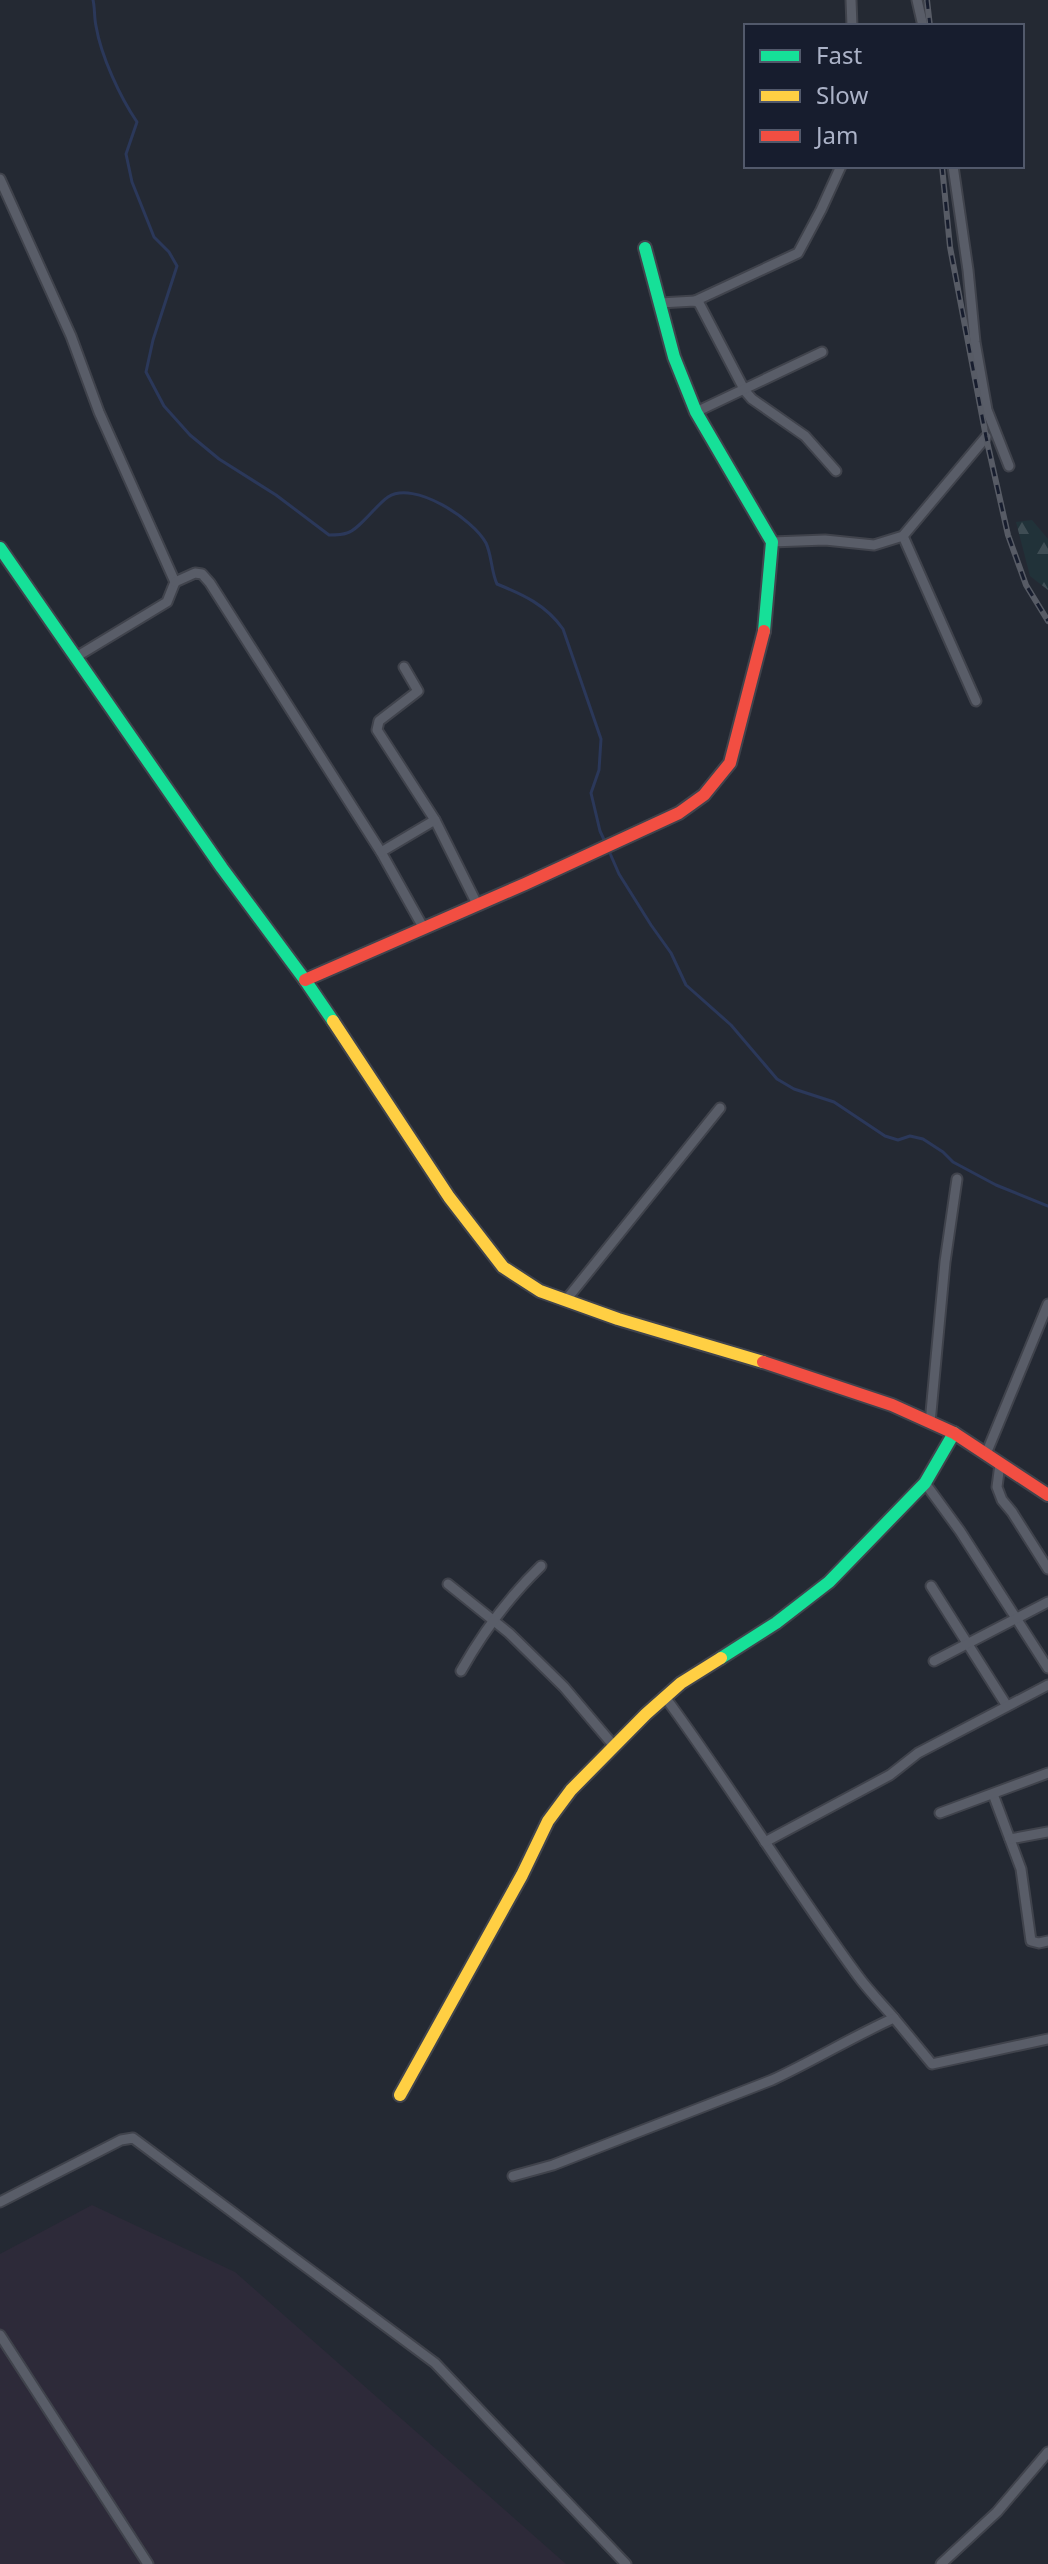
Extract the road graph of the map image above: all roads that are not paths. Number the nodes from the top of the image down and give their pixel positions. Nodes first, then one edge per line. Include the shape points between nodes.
1 (851, 0) edge
2 (917, 0) edge
3 (852, 24) edge
4 (923, 24) edge
5 (840, 168) edge
6 (953, 168) edge
7 (0, 179) edge
8 (645, 248) dead end
9 (695, 301) junction
10 (660, 303) junction
11 (822, 352) dead end
12 (745, 391) junction
13 (696, 412) junction
14 (986, 437) dead end
15 (1009, 466) dead end
16 (836, 471) dead end
17 (903, 536) junction
18 (772, 542) junction
19 (0, 548) edge
20 (175, 582) junction
21 (76, 657) junction
22 (404, 667) dead end
23 (976, 701) dead end
24 (435, 820) junction
25 (381, 852) junction
26 (477, 904) junction
27 (423, 927) junction
28 (305, 980) junction
29 (720, 1108) dead end
30 (957, 1179) dead end
31 (566, 1300) junction
32 (1048, 1304) edge
33 (930, 1423) junction
34 (954, 1433) junction
35 (986, 1454) junction
36 (1000, 1464) junction
37 (925, 1483) junction
38 (1048, 1495) edge
39 (541, 1566) dead end
40 (1048, 1569) edge
41 (448, 1584) dead end
42 (931, 1586) dead end
43 (1048, 1602) edge
44 (1016, 1618) junction
45 (493, 1620) junction
46 (966, 1643) junction
47 (934, 1661) dead end
48 (1048, 1668) edge
49 (461, 1671) dead end
50 (1048, 1685) edge
51 (665, 1697) junction
52 (1007, 1706) junction
53 (614, 1746) junction
54 (1048, 1773) edge
55 (993, 1794) junction
56 (940, 1813) dead end
57 (1048, 1832) edge
58 (1010, 1839) junction
59 (765, 1842) junction
60 (1048, 1941) edge
61 (894, 2018) junction
62 (1048, 2039) edge
63 (400, 2095) dead end
64 (513, 2176) dead end
65 (0, 2202) edge
66 (0, 2335) edge
67 (1048, 2452) edge
68 (148, 2564) edge
69 (626, 2564) edge
70 (941, 2564) edge

1 - 3 street
2 - 4 street
5 - 9 street via 798,253
6 - 15 street via 987,410
7 - 20 street
8 - 10 street
9 - 10 street
9 - 12 street
10 - 13 street
11 - 12 street
12 - 13 street
12 - 16 street via 805,436
13 - 18 street
14 - 17 street
17 - 18 street via 874,545
17 - 23 street
18 - 26 street via 766,624 730,763 704,795 679,813
19 - 21 street
20 - 21 street via 167,602
20 - 25 street via 195,573 210,583
21 - 28 street
22 - 24 street via 418,691 379,721 377,730
24 - 25 street
24 - 26 street
25 - 27 street
26 - 27 street
27 - 28 street
28 - 31 street via 489,1252 517,1278
29 - 31 street
30 - 33 street
31 - 33 street via 808,1375
32 - 35 street
33 - 34 street
34 - 35 street
34 - 37 street
35 - 36 street
36 - 38 street
36 - 40 street via 997,1487 1002,1500
37 - 44 street
37 - 51 street via 829,1582
39 - 45 street
41 - 45 street
42 - 46 street
43 - 44 street
44 - 46 street
44 - 48 street
45 - 49 street
45 - 53 street via 564,1687
46 - 47 street
46 - 52 street
50 - 52 street
51 - 53 street
51 - 59 street
52 - 59 street
53 - 63 street via 548,1821
54 - 55 street
55 - 56 street
55 - 58 street
57 - 58 street
58 - 60 street via 1021,1869 1031,1941
59 - 61 street via 859,1978
61 - 62 street via 932,2064
61 - 64 street via 772,2080
65 - 69 street via 133,2138 435,2363
66 - 68 street
67 - 70 street via 997,2512

